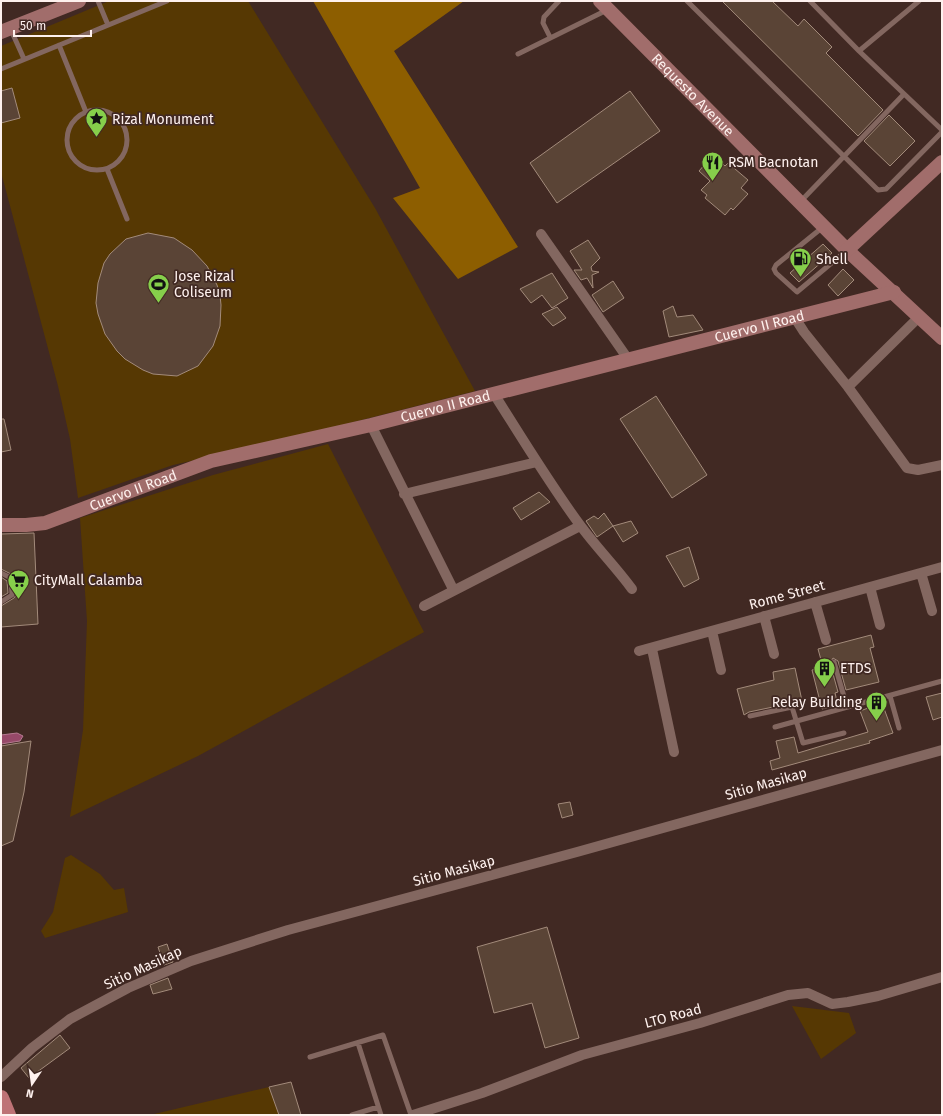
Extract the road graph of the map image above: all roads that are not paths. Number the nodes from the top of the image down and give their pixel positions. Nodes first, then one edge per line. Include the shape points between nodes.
1 (79, 1) edge
2 (98, 1) edge
3 (167, 1) edge
4 (559, 1) edge
5 (687, 1) edge
6 (810, 1) edge
7 (919, 1) edge
8 (604, 5) edge
9 (108, 25) junction
10 (6, 31) edge
11 (550, 37) junction
12 (59, 45) junction
13 (859, 51) junction
14 (518, 54) dead end
15 (24, 59) junction
16 (1, 69) edge
17 (904, 94) junction
18 (86, 112) junction
19 (942, 131) edge
20 (842, 157) junction
21 (942, 162) edge
22 (107, 169) junction
23 (799, 202) junction
24 (127, 219) dead end
25 (824, 227) junction
26 (541, 234) dead end
27 (847, 250) junction
28 (894, 292) junction
29 (920, 316) junction
30 (795, 318) junction
31 (942, 338) edge
32 (628, 358) junction
33 (848, 388) junction
34 (494, 394) junction
35 (371, 425) junction
36 (537, 462) junction
37 (942, 465) edge
38 (404, 494) junction
39 (1, 525) edge
40 (580, 526) junction
41 (942, 567) edge
42 (1, 573) edge
43 (920, 573) junction
44 (870, 587) junction
45 (632, 589) dead end
46 (453, 590) junction
47 (1, 602) edge
48 (815, 602) junction
49 (424, 606) dead end
50 (932, 611) dead end
51 (764, 616) junction
52 (880, 625) dead end
53 (712, 632) junction
54 (826, 640) dead end
55 (652, 649) junction
56 (639, 651) dead end
57 (774, 654) dead end
58 (834, 662) dead end
59 (721, 670) dead end
60 (942, 681) edge
61 (890, 696) junction
62 (847, 707) junction
63 (750, 716) dead end
64 (797, 721) junction
65 (775, 727) dead end
66 (899, 728) dead end
67 (844, 733) dead end
68 (942, 750) edge
69 (674, 752) dead end
70 (942, 977) edge
71 (358, 1043) junction
72 (310, 1057) dead end
73 (1, 1077) edge
74 (1, 1098) edge
75 (378, 1107) junction
76 (8, 1115) edge
77 (352, 1115) edge
78 (381, 1115) edge
79 (412, 1115) edge

1 - 10 street
2 - 9 lane
3 - 9 lane
4 - 11 lane via 544,17
5 - 20 lane
6 - 13 lane
7 - 13 lane
8 - 11 lane
8 - 23 street, Requesto Avenue
9 - 12 lane
10 - 15 lane
11 - 14 lane
12 - 15 lane
12 - 18 lane
13 - 17 lane
15 - 16 lane
17 - 19 lane
17 - 20 lane
18 - 22 lane via 74,122 67,135 67,146 78,164 87,169
18 - 22 lane via 96,110 116,117 127,135 123,155 117,163
19 - 20 lane via 886,189 878,190
20 - 23 lane
21 - 27 street
22 - 24 lane
23 - 25 street, Requesto Avenue
25 - 27 street, Requesto Avenue
25 - 27 lane via 776,265 776,273 797,292
26 - 32 street
27 - 28 street, Requesto Avenue
28 - 29 street, Requesto Avenue
28 - 30 street, Cuervo II Road
29 - 31 street, Requesto Avenue
29 - 33 street
30 - 32 street, Cuervo II Road
30 - 33 street
32 - 34 street, Cuervo II Road
33 - 37 street via 907,468 918,470
34 - 35 street, Cuervo II Road
34 - 36 street
35 - 38 street
35 - 39 street, Cuervo II Road via 211,461 45,523
36 - 38 street
36 - 40 street
38 - 46 street
40 - 45 street
40 - 46 street
41 - 43 street, Rome Street
42 - 47 lane via 11,578 12,596
43 - 44 street, Rome Street
43 - 50 street
44 - 48 street, Rome Street
44 - 52 street
46 - 49 street
48 - 51 street, Rome Street
48 - 54 street
51 - 53 street, Rome Street
51 - 57 street
53 - 55 street, Rome Street
53 - 59 street
55 - 56 street, Rome Street
55 - 69 street
58 - 62 lane
60 - 61 lane
61 - 62 lane
61 - 66 lane
62 - 64 lane
63 - 64 lane via 792,707
64 - 65 lane
64 - 67 lane via 803,743
68 - 73 street, Sitio Masikap via 288,930 192,961 128,988 70,1019 32,1048
70 - 79 street, LTO Road via 878,996 832,1004 808,994 788,995 700,1023 582,1055 482,1093
71 - 72 lane
71 - 75 lane
71 - 79 lane via 383,1035
74 - 76 main road
75 - 77 lane
75 - 78 lane

